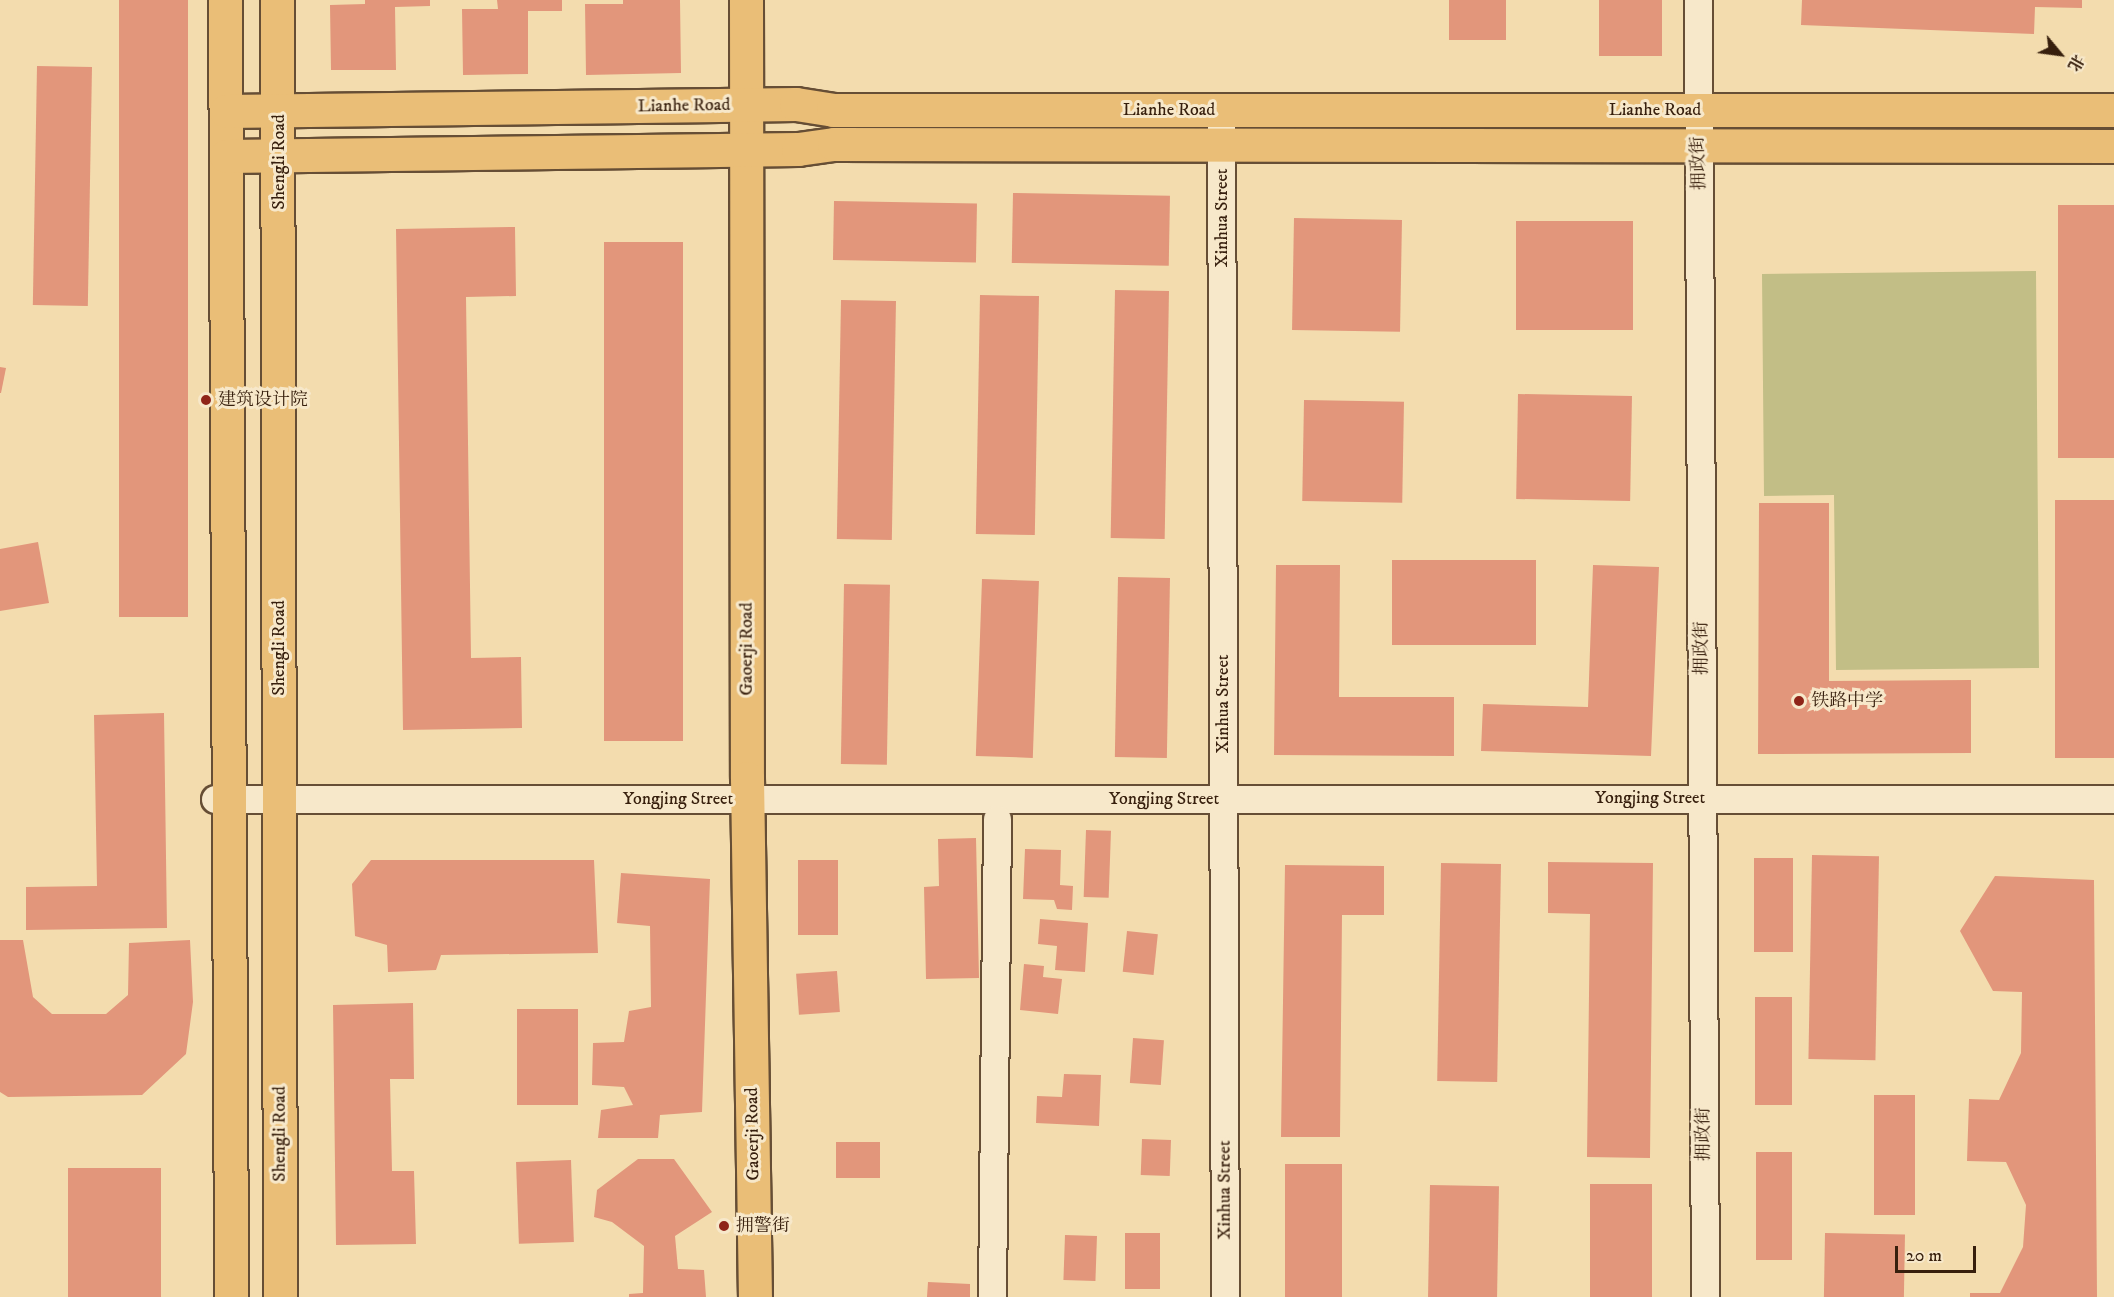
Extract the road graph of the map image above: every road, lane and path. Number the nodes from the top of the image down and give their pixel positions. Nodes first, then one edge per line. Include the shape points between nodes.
1 (225, 0) edge
2 (277, 0) edge
3 (746, 0) edge
4 (1698, 0) edge
5 (746, 105) junction
6 (1221, 110) junction
7 (1697, 110) junction
8 (2114, 110) edge
9 (226, 111) junction
10 (279, 113) junction
11 (1222, 145) junction
12 (1698, 146) junction
13 (2114, 146) edge
14 (747, 149) junction
15 (279, 155) junction
16 (226, 156) junction
17 (1703, 798) junction
18 (2114, 798) edge
19 (223, 799) junction
20 (280, 799) junction
21 (748, 799) junction
22 (1224, 799) junction
23 (997, 819) dead end
24 (231, 1297) edge
25 (280, 1297) edge
26 (755, 1297) edge
27 (992, 1297) edge
28 (1225, 1297) edge
29 (1705, 1297) edge

1 - 9 main road
2 - 10 main road, Shengli Road
3 - 5 main road, Gaoerji Road
4 - 7 street, 拥政街
5 - 6 main road, Lianhe Road via 796,104 833,110
5 - 10 main road, Lianhe Road
5 - 14 main road, Gaoerji Road
6 - 7 main road, Lianhe Road
6 - 11 street, Xinhua Street
7 - 8 main road, Lianhe Road
7 - 12 street, 拥政街
9 - 10 main road, Lianhe Road
9 - 16 main road
10 - 15 main road, Shengli Road
11 - 12 main road, Lianhe Road
11 - 14 main road, Lianhe Road via 834,144
11 - 22 street, Xinhua Street
12 - 13 main road, Lianhe Road
12 - 17 street, 拥政街
14 - 15 main road, Lianhe Road
14 - 21 main road, Gaoerji Road
15 - 16 main road, Lianhe Road
15 - 20 main road, Shengli Road
16 - 19 main road
17 - 18 street, Yongjing Street
17 - 22 street, Yongjing Street
17 - 29 street, 拥政街
19 - 20 street, Yongjing Street
19 - 24 main road
20 - 21 street, Yongjing Street
20 - 25 main road, Shengli Road
21 - 22 street, Yongjing Street
21 - 26 main road, Gaoerji Road
22 - 28 street, Xinhua Street
23 - 27 street

